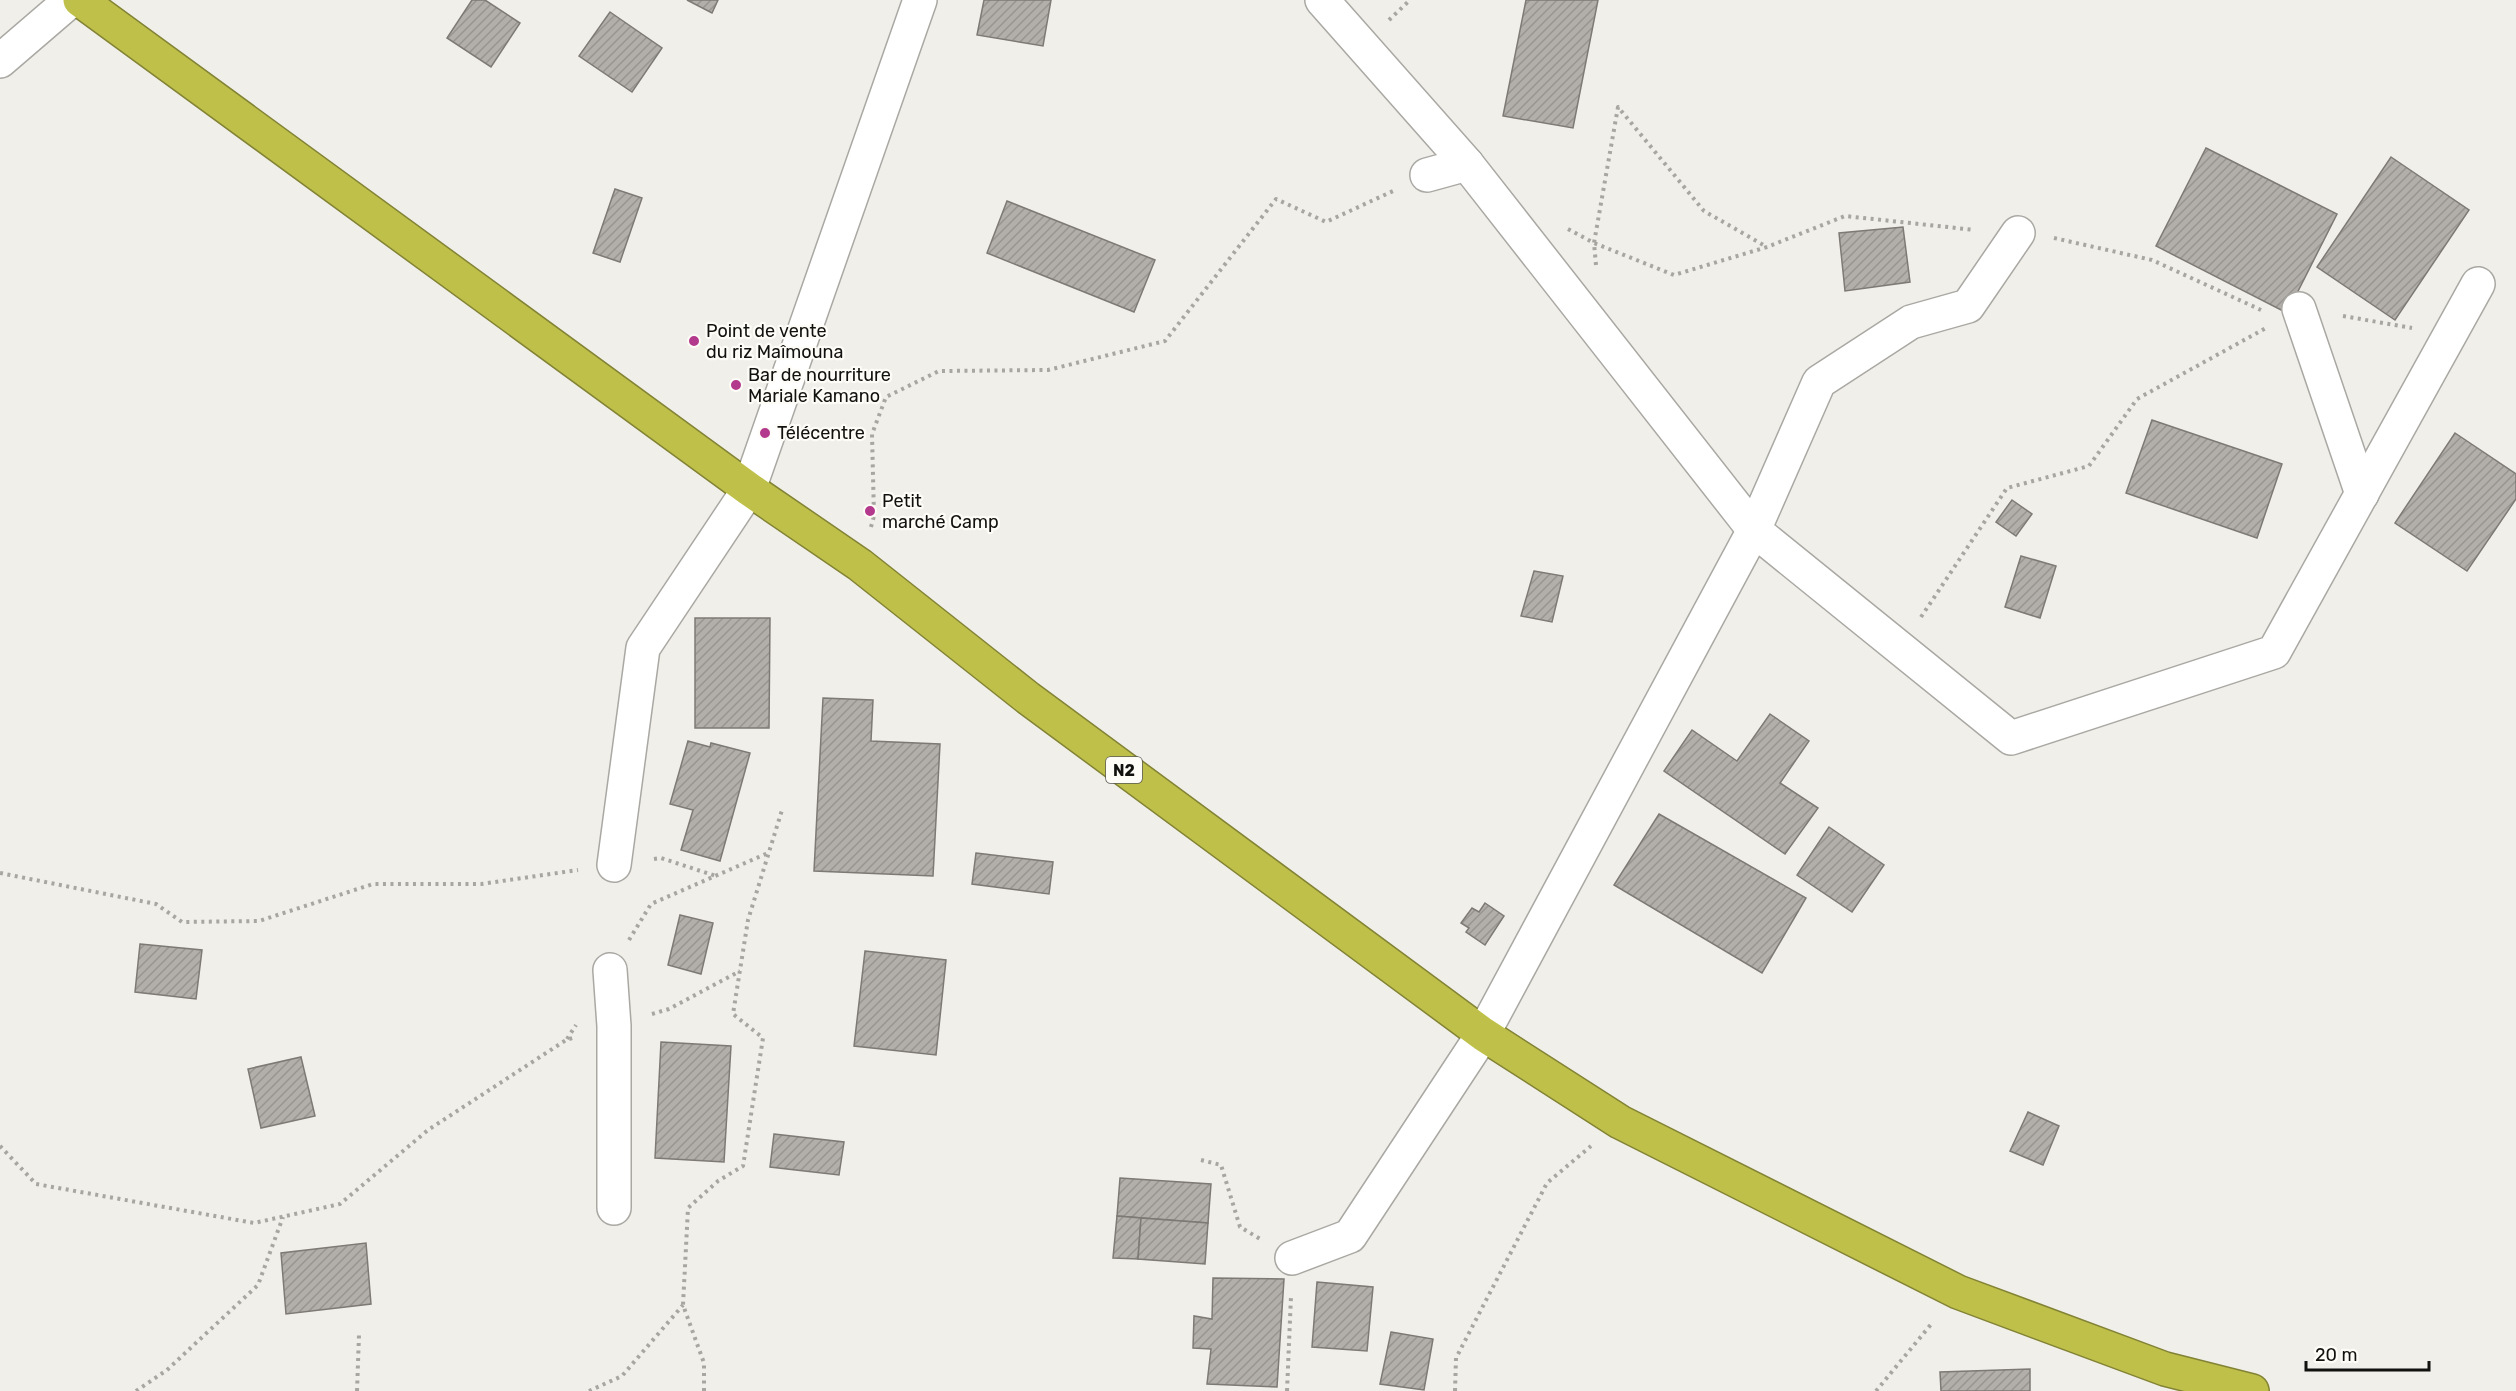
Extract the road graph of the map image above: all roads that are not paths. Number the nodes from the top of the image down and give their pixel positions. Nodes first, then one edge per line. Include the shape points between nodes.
1 (71, 0) edge
2 (80, 0) edge
3 (920, 0) edge
4 (1322, 0) edge
5 (0, 61) edge
6 (1467, 164) junction
7 (1427, 175) road end
8 (2018, 233) road end
9 (2478, 284) dead end
10 (2290, 314) road end
11 (749, 489) junction
12 (2362, 494) junction
13 (1754, 530) junction
14 (614, 865) road end
15 (610, 970) road end
16 (1483, 1034) junction
17 (614, 1208) dead end
18 (1292, 1258) dead end
19 (2252, 1391) edge

1 - 5 street
2 - 11 highway, N2
3 - 11 street
4 - 6 street
6 - 7 street
6 - 13 street
8 - 13 street via 1968,306 1911,322 1820,382
9 - 12 street
10 - 12 street
11 - 14 street via 643,648
11 - 16 highway, N2 via 860,565 1028,698
12 - 13 street via 2274,652 2011,738
13 - 16 street
15 - 17 street via 614,1026
16 - 18 street via 1350,1236
16 - 19 highway, N2 via 1620,1122 1958,1292 2165,1369

